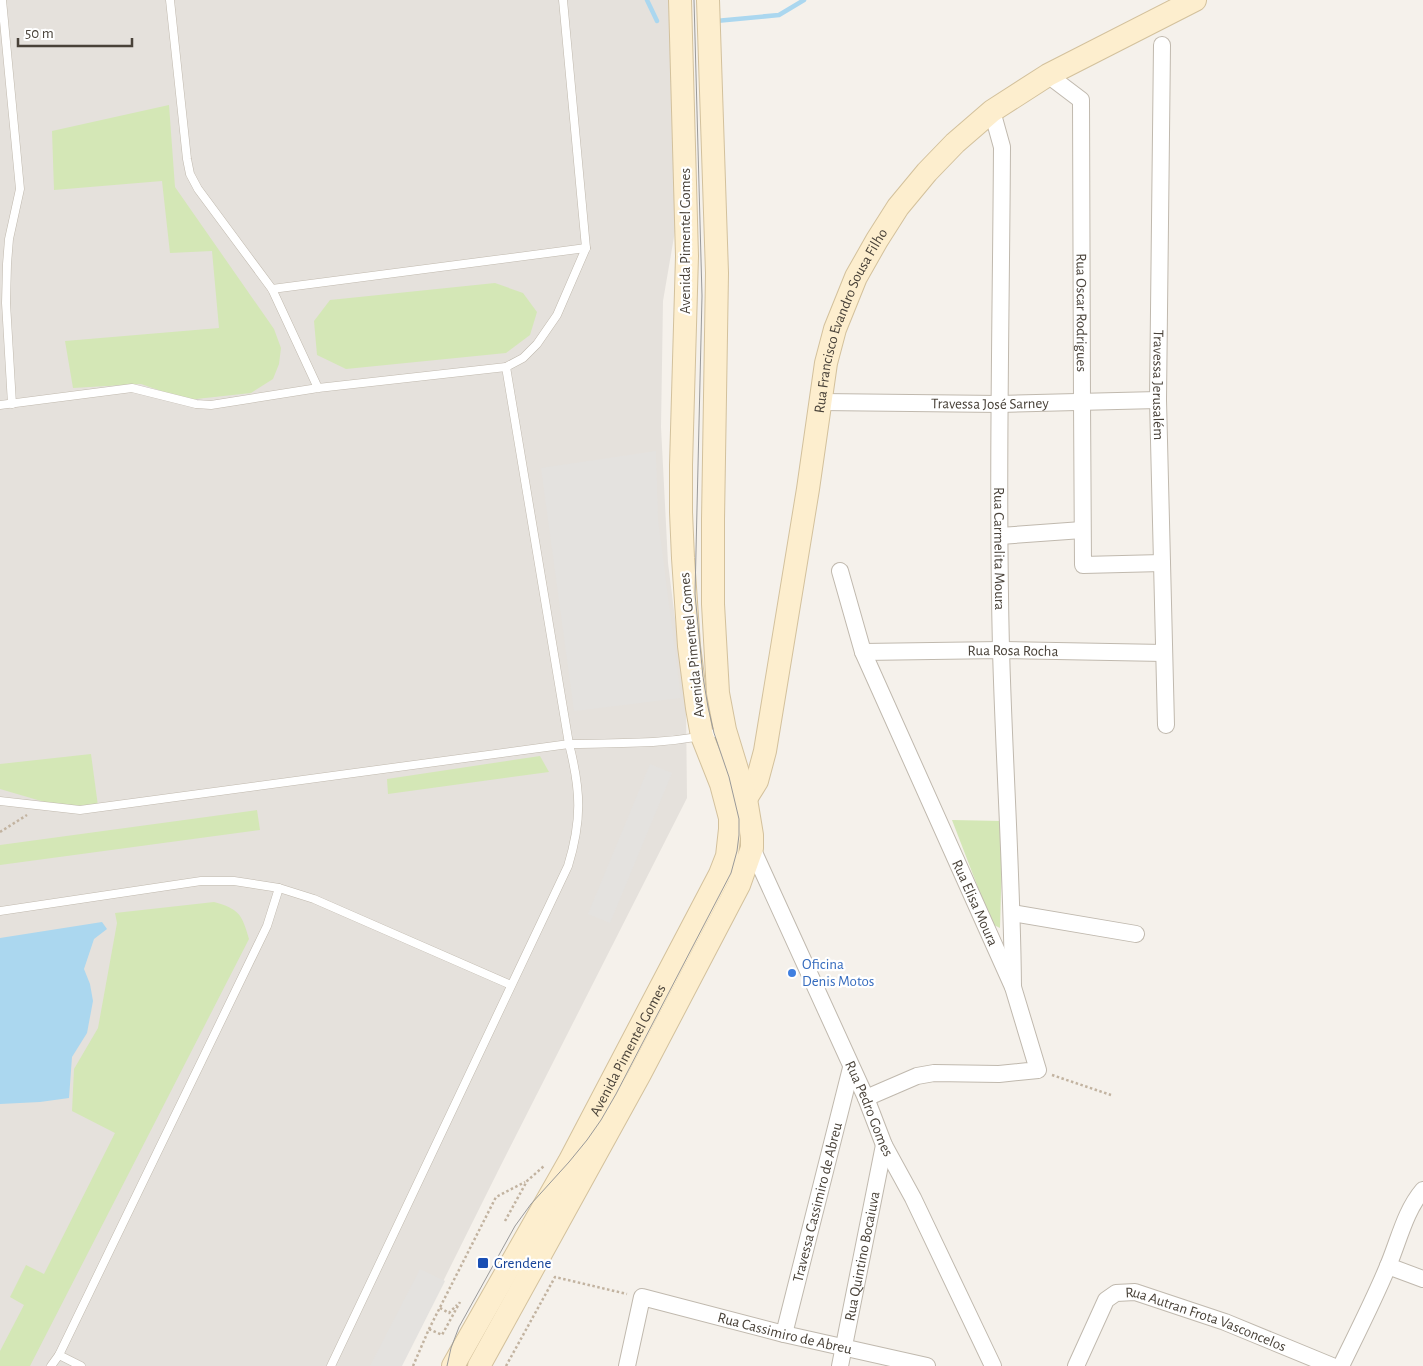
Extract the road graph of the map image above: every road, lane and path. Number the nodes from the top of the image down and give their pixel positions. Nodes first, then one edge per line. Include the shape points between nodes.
1 (2, 0) edge
2 (170, 0) edge
3 (563, 0) edge
4 (1195, 0) edge
5 (681, 14) edge
6 (708, 14) edge
7 (1162, 45) dead end
8 (1048, 75) junction
9 (992, 111) junction
10 (586, 248) junction
11 (272, 289) junction
12 (506, 367) junction
13 (318, 388) junction
14 (1158, 400) junction
15 (821, 402) junction
16 (1082, 402) junction
17 (12, 404) junction
18 (1000, 404) junction
19 (0, 405) edge
20 (681, 465) junction
21 (714, 465) junction
22 (1082, 530) junction
23 (1000, 536) junction
24 (1162, 563) junction
25 (840, 571) dead end
26 (1001, 650) junction
27 (864, 652) junction
28 (1164, 653) junction
29 (1166, 725) dead end
30 (725, 730) junction
31 (702, 736) junction
32 (569, 744) junction
33 (746, 799) junction
34 (0, 801) edge
35 (41, 806) junction
36 (730, 823) junction
37 (0, 832) edge
38 (752, 848) junction
39 (279, 888) junction
40 (0, 911) edge
41 (1013, 913) junction
42 (1136, 934) dead end
43 (511, 985) junction
44 (1013, 987) junction
45 (851, 1068) junction
46 (1038, 1070) junction
47 (1111, 1095) dead end
48 (866, 1098) junction
49 (884, 1145) junction
50 (546, 1164) dead end
51 (527, 1181) junction
52 (1423, 1190) edge
53 (505, 1221) dead end
54 (1388, 1266) junction
55 (1423, 1279) edge
56 (642, 1297) junction
57 (439, 1308) junction
58 (429, 1329) junction
59 (784, 1334) junction
60 (844, 1347) junction
61 (58, 1355) junction
62 (1079, 1365) edge
63 (52, 1366) edge
64 (81, 1366) edge
65 (331, 1366) edge
66 (413, 1366) edge
67 (453, 1366) edge
68 (479, 1366) edge
69 (506, 1366) edge
70 (627, 1366) edge
71 (840, 1366) edge
72 (927, 1366) edge
73 (993, 1366) edge
74 (1332, 1366) edge
75 (1341, 1366) edge

1 - 17 lane via 20,189 7,264
2 - 11 lane via 190,174
3 - 10 lane
4 - 8 main road, Rua Francisco Evandro Sousa Filho
5 - 20 main road, Avenida Pimentel Gomes via 687,256
6 - 21 main road, Avenida Pimentel Gomes via 717,273
7 - 14 street, Travessa Jerusalém
8 - 9 main road, Rua Francisco Evandro Sousa Filho
8 - 16 street, Rua Oscar Rodrigues via 1081,100
9 - 15 main road, Rua Francisco Evandro Sousa Filho via 927,172 876,240 856,277 835,329
9 - 18 street, Rua Carmelita Moura via 1002,147
10 - 11 lane
10 - 12 lane via 556,315 537,344 523,358
11 - 13 lane
12 - 13 lane
12 - 32 lane
13 - 17 lane via 211,405 132,388
14 - 16 street, Travessa José Sarney
14 - 24 street, Travessa Jerusalém
15 - 18 street, Travessa José Sarney
15 - 33 main road, Rua Francisco Evandro Sousa Filho via 765,751 757,781
16 - 18 street, Travessa José Sarney
16 - 22 street, Rua Oscar Rodrigues
17 - 19 lane
18 - 23 street, Rua Carmelita Moura
20 - 21 main road
20 - 31 main road, Avenida Pimentel Gomes via 689,646
21 - 30 main road, Avenida Pimentel Gomes via 713,604 718,692
22 - 23 street
22 - 24 street, Rua Oscar Rodrigues via 1083,565
23 - 26 street, Rua Carmelita Moura
24 - 28 street, Travessa Jerusalém
25 - 27 street, Rua Elisa Moura
26 - 27 street, Rua Rosa Rocha
26 - 28 street, Rua Rosa Rocha
26 - 41 street, Rua Carmelita Moura
27 - 44 street, Rua Elisa Moura
28 - 29 street, Travessa Jerusalém
30 - 31 lane
30 - 33 main road, Avenida Pimentel Gomes
31 - 32 lane via 638,743
31 - 36 main road, Avenida Pimentel Gomes via 721,784
32 - 35 lane via 80,810
32 - 43 lane via 578,784 578,828 574,848
33 - 36 main road, Rua Francisco Evandro Sousa Filho
33 - 38 main road, Avenida Pimentel Gomes
34 - 35 lane
35 - 37 path
36 - 38 street
36 - 67 main road, Avenida Pimentel Gomes via 727,856 720,874 569,1162
38 - 45 street, Rua Pedro Gomes
38 - 68 main road, Avenida Pimentel Gomes via 739,885 640,1074
39 - 40 lane via 234,881 200,881
39 - 43 lane via 322,903
39 - 61 lane via 267,926
41 - 42 street
41 - 44 street, Rua Carmelita Moura
43 - 65 lane
44 - 46 street, Rua Elisa Moura
45 - 48 street, Rua Pedro Gomes
45 - 59 street, Travessa Cassimiro de Abreu
46 - 47 path
46 - 48 street via 999,1074 934,1073 917,1076
48 - 49 street, Rua Pedro Gomes
49 - 60 street, Rua Quintino Bocaiuva
49 - 73 street, Rua Pedro Gomes via 913,1198
50 - 51 path
51 - 53 path
51 - 57 path via 496,1197
52 - 54 street via 1408,1212
54 - 55 street
54 - 75 street
56 - 59 street, Rua Cassimiro de Abreu
56 - 69 path via 555,1277
56 - 70 street
57 - 58 path
57 - 58 path via 449,1313 460,1302 442,1335
58 - 66 path
59 - 60 street, Rua Cassimiro de Abreu
60 - 71 street, Rua Quintino Bocaiuva
60 - 72 street, Rua Cassimiro de Abreu
61 - 63 lane
61 - 64 lane
62 - 74 street, Rua Autran Frota Vasconcelos via 1106,1300 1116,1293 1135,1292 1224,1322

